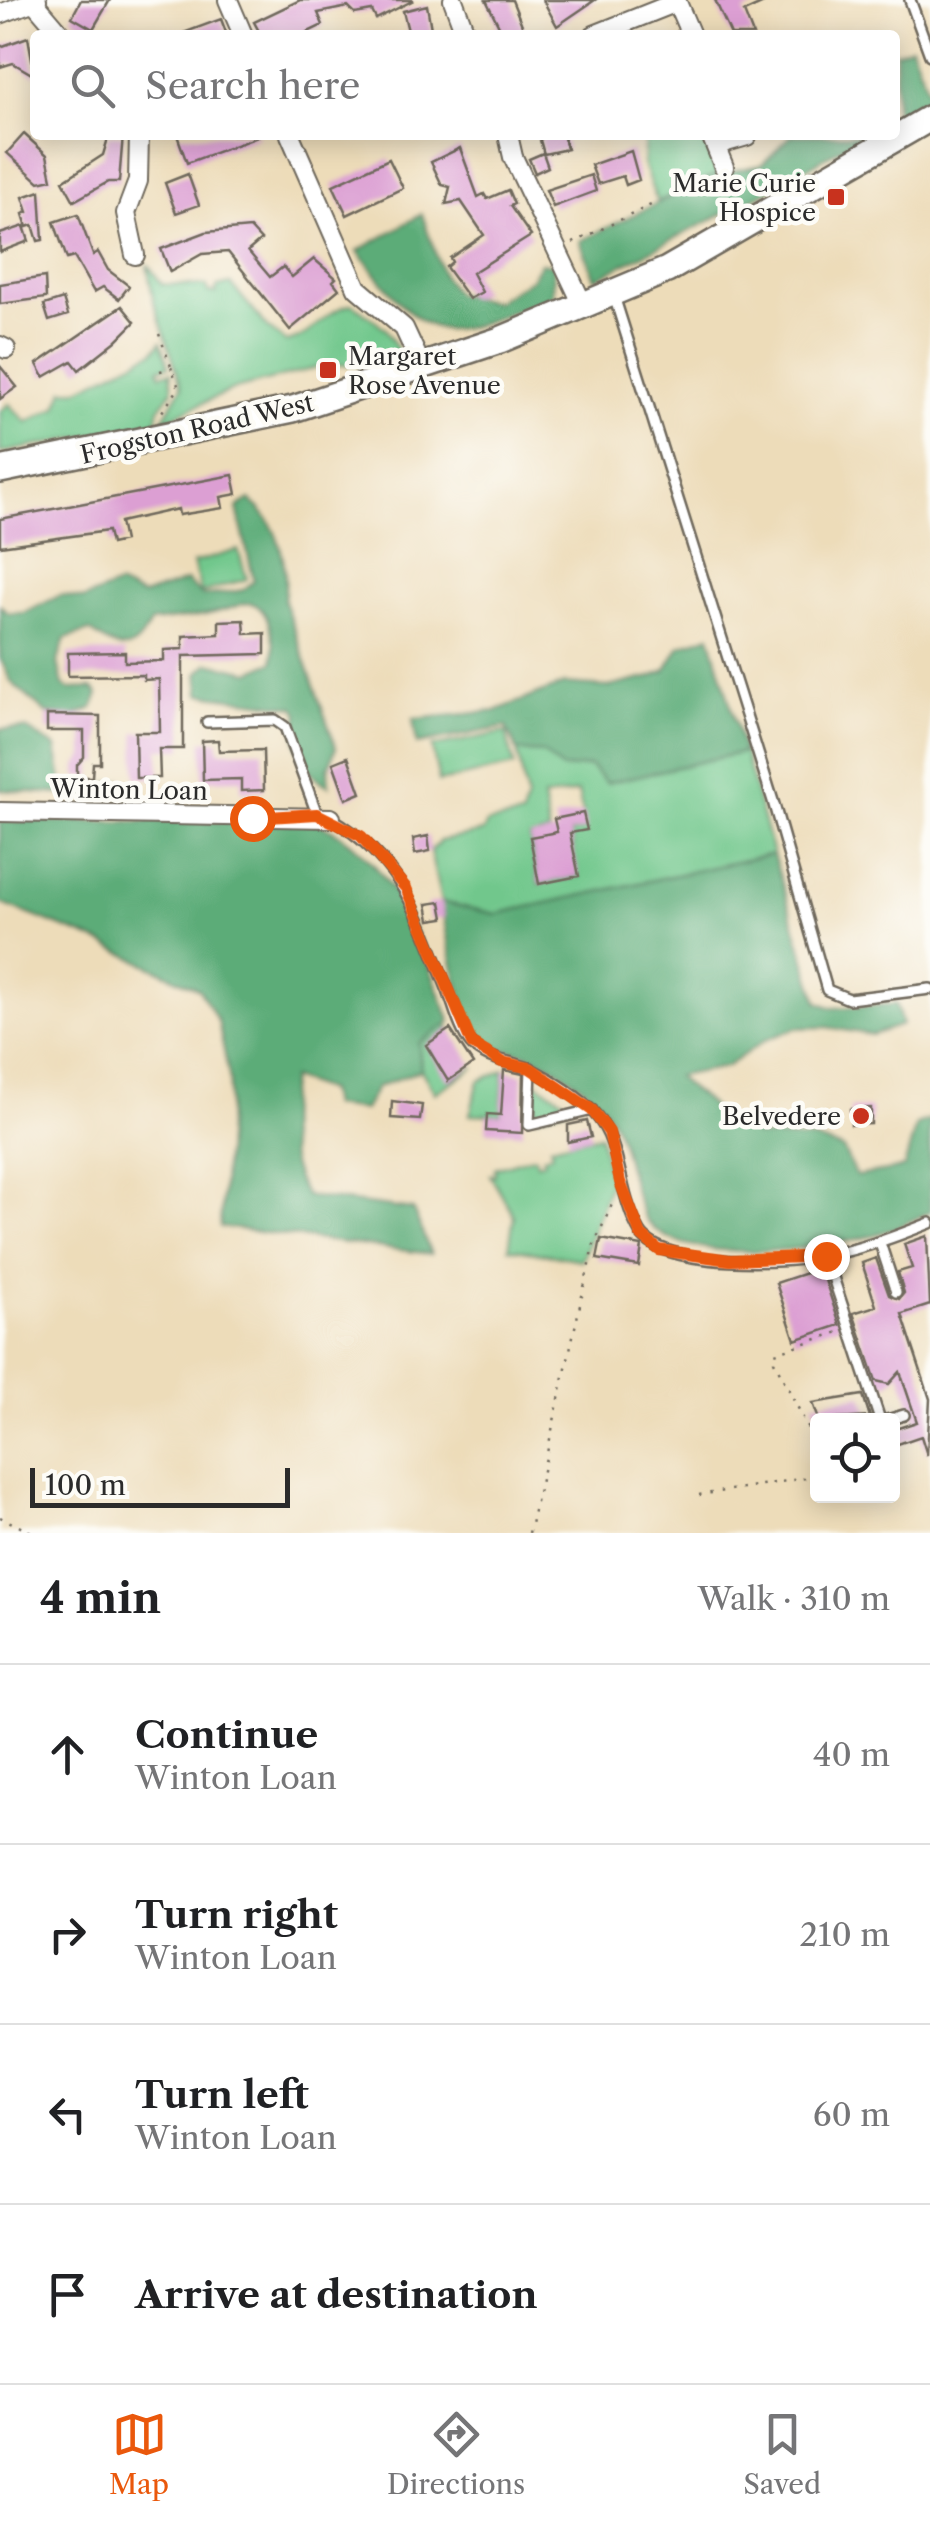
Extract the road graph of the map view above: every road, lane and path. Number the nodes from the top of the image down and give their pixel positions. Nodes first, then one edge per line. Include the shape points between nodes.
1 (228, 0) edge
2 (453, 0) edge
3 (910, 0) edge
4 (36, 1) edge
5 (677, 1) edge
6 (0, 14) edge
7 (58, 30) edge
8 (242, 30) edge
9 (464, 30) edge
10 (606, 30) edge
11 (689, 30) edge
12 (930, 55) edge
13 (930, 118) edge
14 (900, 135) edge
15 (139, 140) edge
16 (292, 140) edge
17 (509, 140) edge
18 (713, 140) edge
19 (892, 140) edge
20 (724, 167) dead end
21 (657, 202) dead end
22 (558, 250) junction
23 (135, 255) dead end
24 (614, 294) junction
25 (584, 307) junction
26 (159, 334) dead end
27 (173, 368) junction
28 (423, 369) junction
29 (160, 371) dead end
30 (169, 438) junction
31 (0, 470) edge
32 (207, 722) dead end
33 (0, 812) edge
34 (324, 816) junction
35 (930, 989) edge
36 (530, 1068) junction
37 (592, 1110) junction
38 (620, 1182) junction
39 (930, 1223) edge
40 (880, 1244) junction
41 (826, 1256) junction
42 (896, 1292) dead end
43 (850, 1328) junction
44 (881, 1413) edge
45 (904, 1415) dead end
46 (900, 1416) edge
47 (810, 1431) edge
48 (810, 1477) edge
49 (698, 1495) dead end
50 (0, 1517) edge
51 (33, 1533) edge
52 (528, 1533) edge

1 - 8 street
2 - 9 street
3 - 12 lane
4 - 6 street
4 - 7 street
5 - 10 street
5 - 11 street
13 - 14 main road, Frogston Road West
15 - 23 street via 138,180 126,213
16 - 28 street via 357,288 404,328
17 - 22 street
18 - 20 street
19 - 24 main road, Frogston Road West
21 - 22 path
22 - 25 street
24 - 25 main road, Frogston Road West
24 - 35 lane via 827,990 849,1000
25 - 28 main road, Frogston Road West
26 - 27 path
27 - 29 path
27 - 30 path via 180,388 159,417
28 - 30 main road, Frogston Road West
30 - 31 main road, Frogston Road West
32 - 34 lane via 275,720 285,727
33 - 34 street, Winton Loan
34 - 36 lane via 361,836 406,888 472,1044 502,1062
36 - 37 lane
36 - 37 lane via 529,1125
37 - 38 lane via 609,1132
38 - 41 lane via 641,1235 659,1250 730,1260
38 - 52 path via 593,1247
39 - 40 lane
40 - 41 lane
40 - 42 lane
41 - 43 lane
43 - 44 lane
43 - 47 path via 775,1353
45 - 46 lane
48 - 49 path
50 - 51 path

